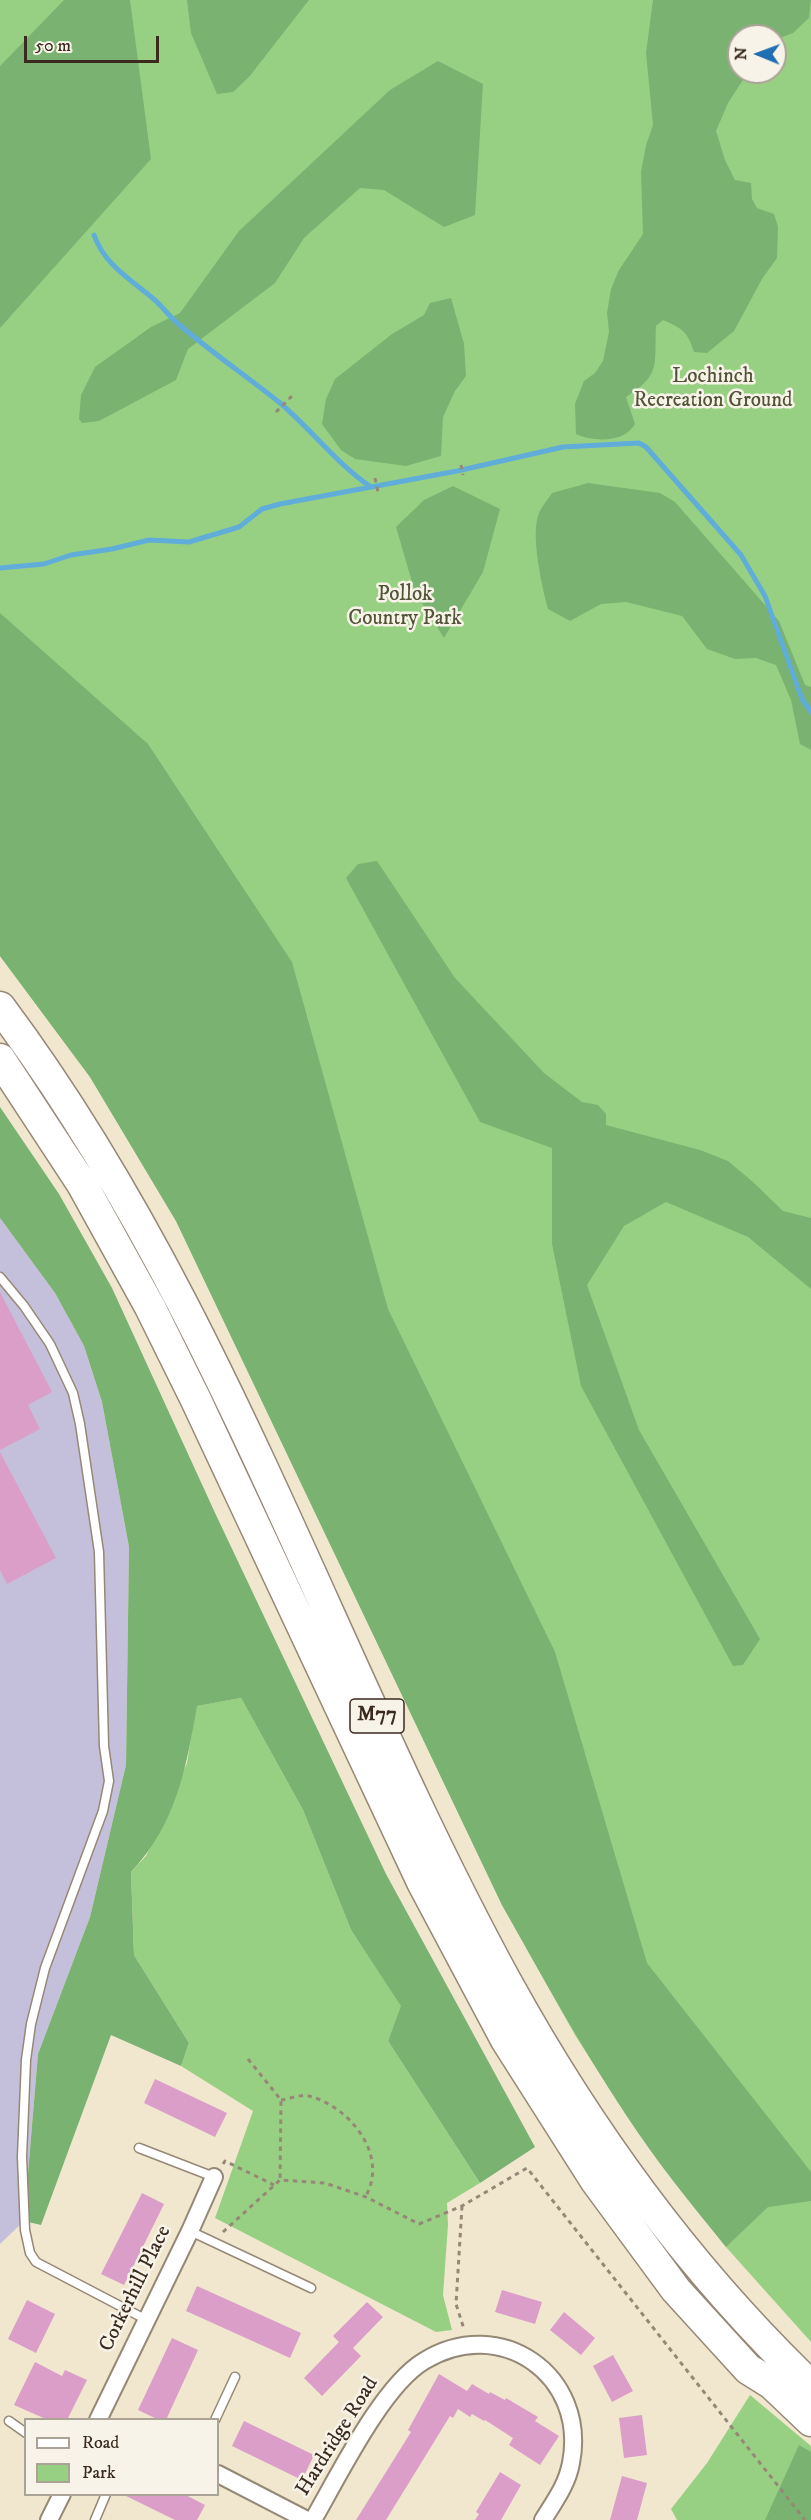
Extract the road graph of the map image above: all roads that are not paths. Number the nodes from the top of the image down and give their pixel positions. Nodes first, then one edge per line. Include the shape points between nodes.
1 (0, 1007) edge
2 (0, 1059) edge
3 (0, 1277) edge
4 (140, 2148) dead end
5 (214, 2177) joint
6 (190, 2231) junction
7 (312, 2288) dead end
8 (145, 2319) junction
9 (235, 2377) dead end
10 (811, 2386) edge
11 (98, 2418) edge
12 (216, 2418) edge
13 (9, 2421) dead end
14 (811, 2421) edge
15 (24, 2432) edge
16 (219, 2475) edge
17 (61, 2496) edge
18 (105, 2496) edge
19 (49, 2520) edge
20 (95, 2520) edge
21 (307, 2520) edge
22 (313, 2520) edge
23 (543, 2520) edge

1 - 10 highway, M77 via 112,1175 176,1290 440,1851 538,2036 655,2213 737,2312
2 - 14 highway, M77 via 82,1184 146,1298 422,1882 506,2040 595,2180 676,2290 748,2369 772,2384
3 - 8 lane via 50,1344 73,1393 80,1424 99,1552 104,1746 109,1781 103,1811 45,1968 31,2024 23,2127 25,2229 36,2262
4 - 5 lane
5 - 6 street, Corkerhill Place
6 - 7 lane
6 - 8 street, Corkerhill Place
8 - 11 street, Corkerhill Place
9 - 12 lane
13 - 15 lane
16 - 21 street
17 - 19 street
18 - 20 lane
22 - 23 street, Hardridge Road via 386,2397 422,2362 469,2343 518,2352 543,2368 559,2388 569,2410 571,2465

